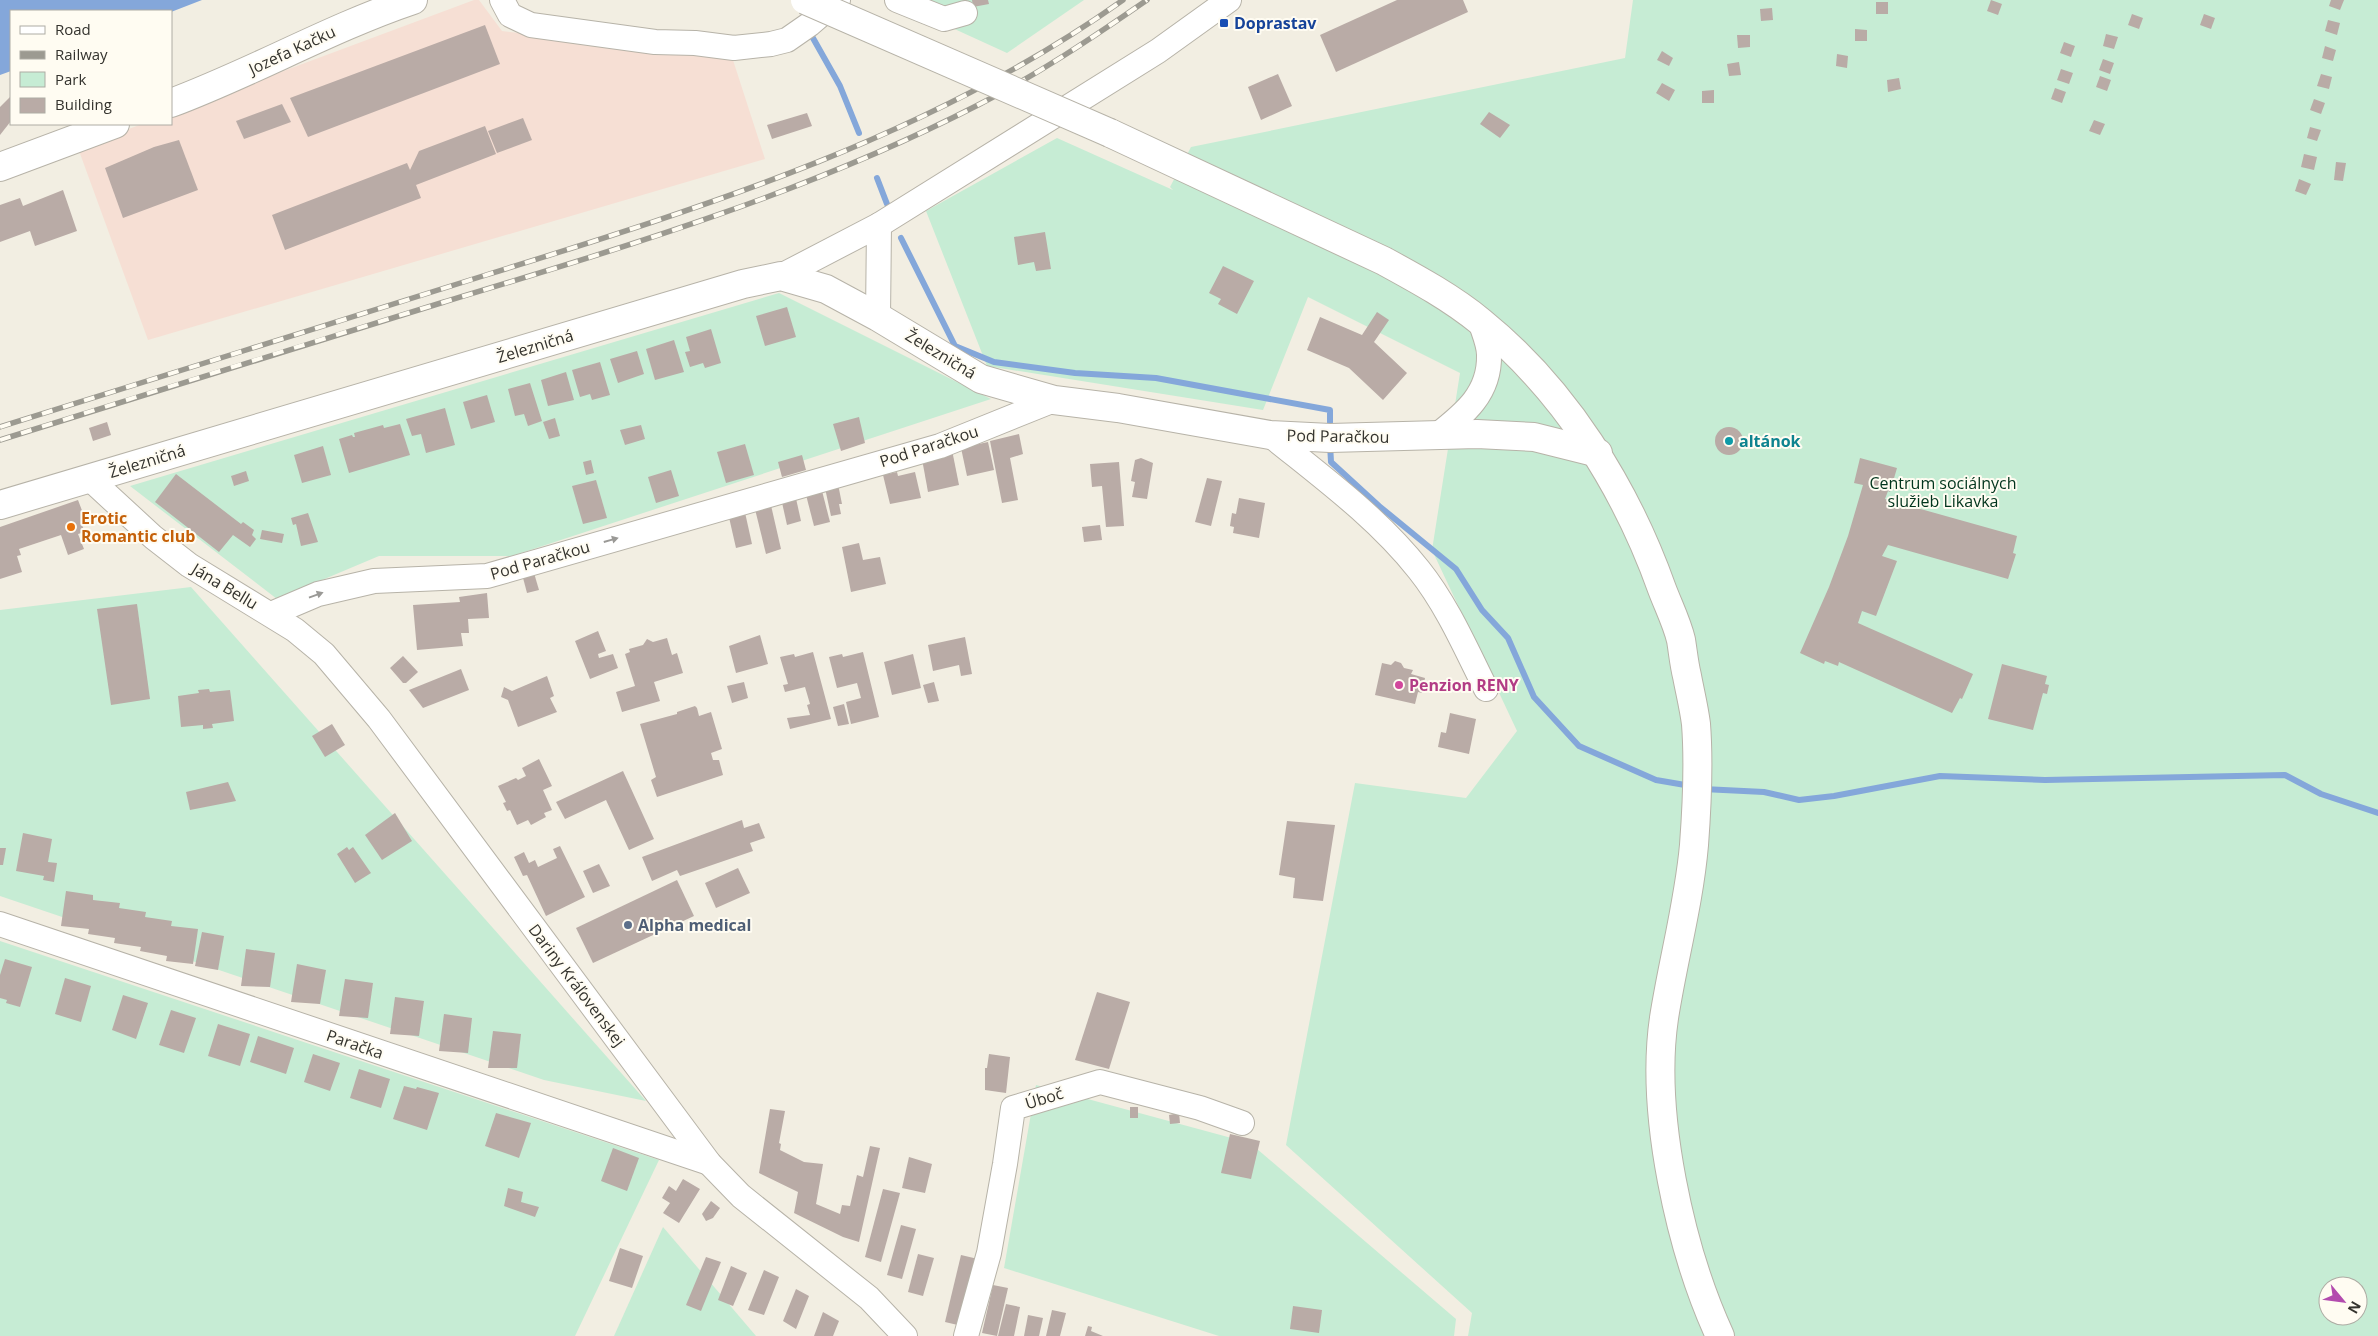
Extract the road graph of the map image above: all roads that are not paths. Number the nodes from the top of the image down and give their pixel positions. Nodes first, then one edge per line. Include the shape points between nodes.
1 (414, 0) edge
2 (502, 0) edge
3 (804, 0) edge
4 (838, 0) edge
5 (897, 0) edge
6 (1229, 0) edge
7 (965, 13) dead end
8 (172, 103) edge
9 (112, 125) edge
10 (0, 167) edge
11 (879, 225) junction
12 (781, 276) junction
13 (878, 317) junction
14 (1480, 320) junction
15 (1054, 400) junction
16 (1270, 435) junction
17 (1436, 436) junction
18 (1598, 453) junction
19 (89, 478) junction
20 (0, 505) edge
21 (271, 614) junction
22 (1486, 689) dead end
23 (0, 924) edge
24 (1242, 1123) dead end
25 (709, 1163) junction
26 (905, 1336) edge
27 (966, 1336) edge
28 (1720, 1336) edge

1 - 8 street, Jozefa Kačku via 337,28
2 - 4 street via 510,15 531,25 654,42 734,48 787,40
3 - 14 street, bridge via 1110,133 1384,261 1424,282
5 - 7 street via 944,19
6 - 11 street via 1158,51
9 - 10 street
11 - 12 street
11 - 13 street
12 - 13 street, Železničná via 826,289
12 - 19 street, Železničná via 743,284
13 - 15 street, Železničná via 981,379
14 - 17 street via 1489,354 1486,382 1468,410
14 - 18 street via 1550,391
15 - 16 street, Pod Paračkou
21 -> 15 street, Pod Paračkou via 318,594 374,581 487,576 940,446
16 - 17 street, Pod Paračkou via 1330,438
16 - 22 street via 1358,506 1420,570 1449,616
17 - 18 street, Pod Paračkou via 1534,437
18 - 28 street via 1649,551 1681,640 1696,722 1694,846 1682,931 1664,1018 1661,1081 1668,1156 1681,1218 1702,1291
19 - 20 street, Železničná
19 - 21 street, Jána Bellu via 153,537 189,565
21 - 25 street, Dariny Kráľovenskej via 324,654 379,719
23 - 25 street, Paračka
24 - 27 street, Úboč via 1200,1108 1100,1082 1013,1108 989,1254
25 - 26 street, Dariny Kráľovenskej via 741,1196 869,1298

